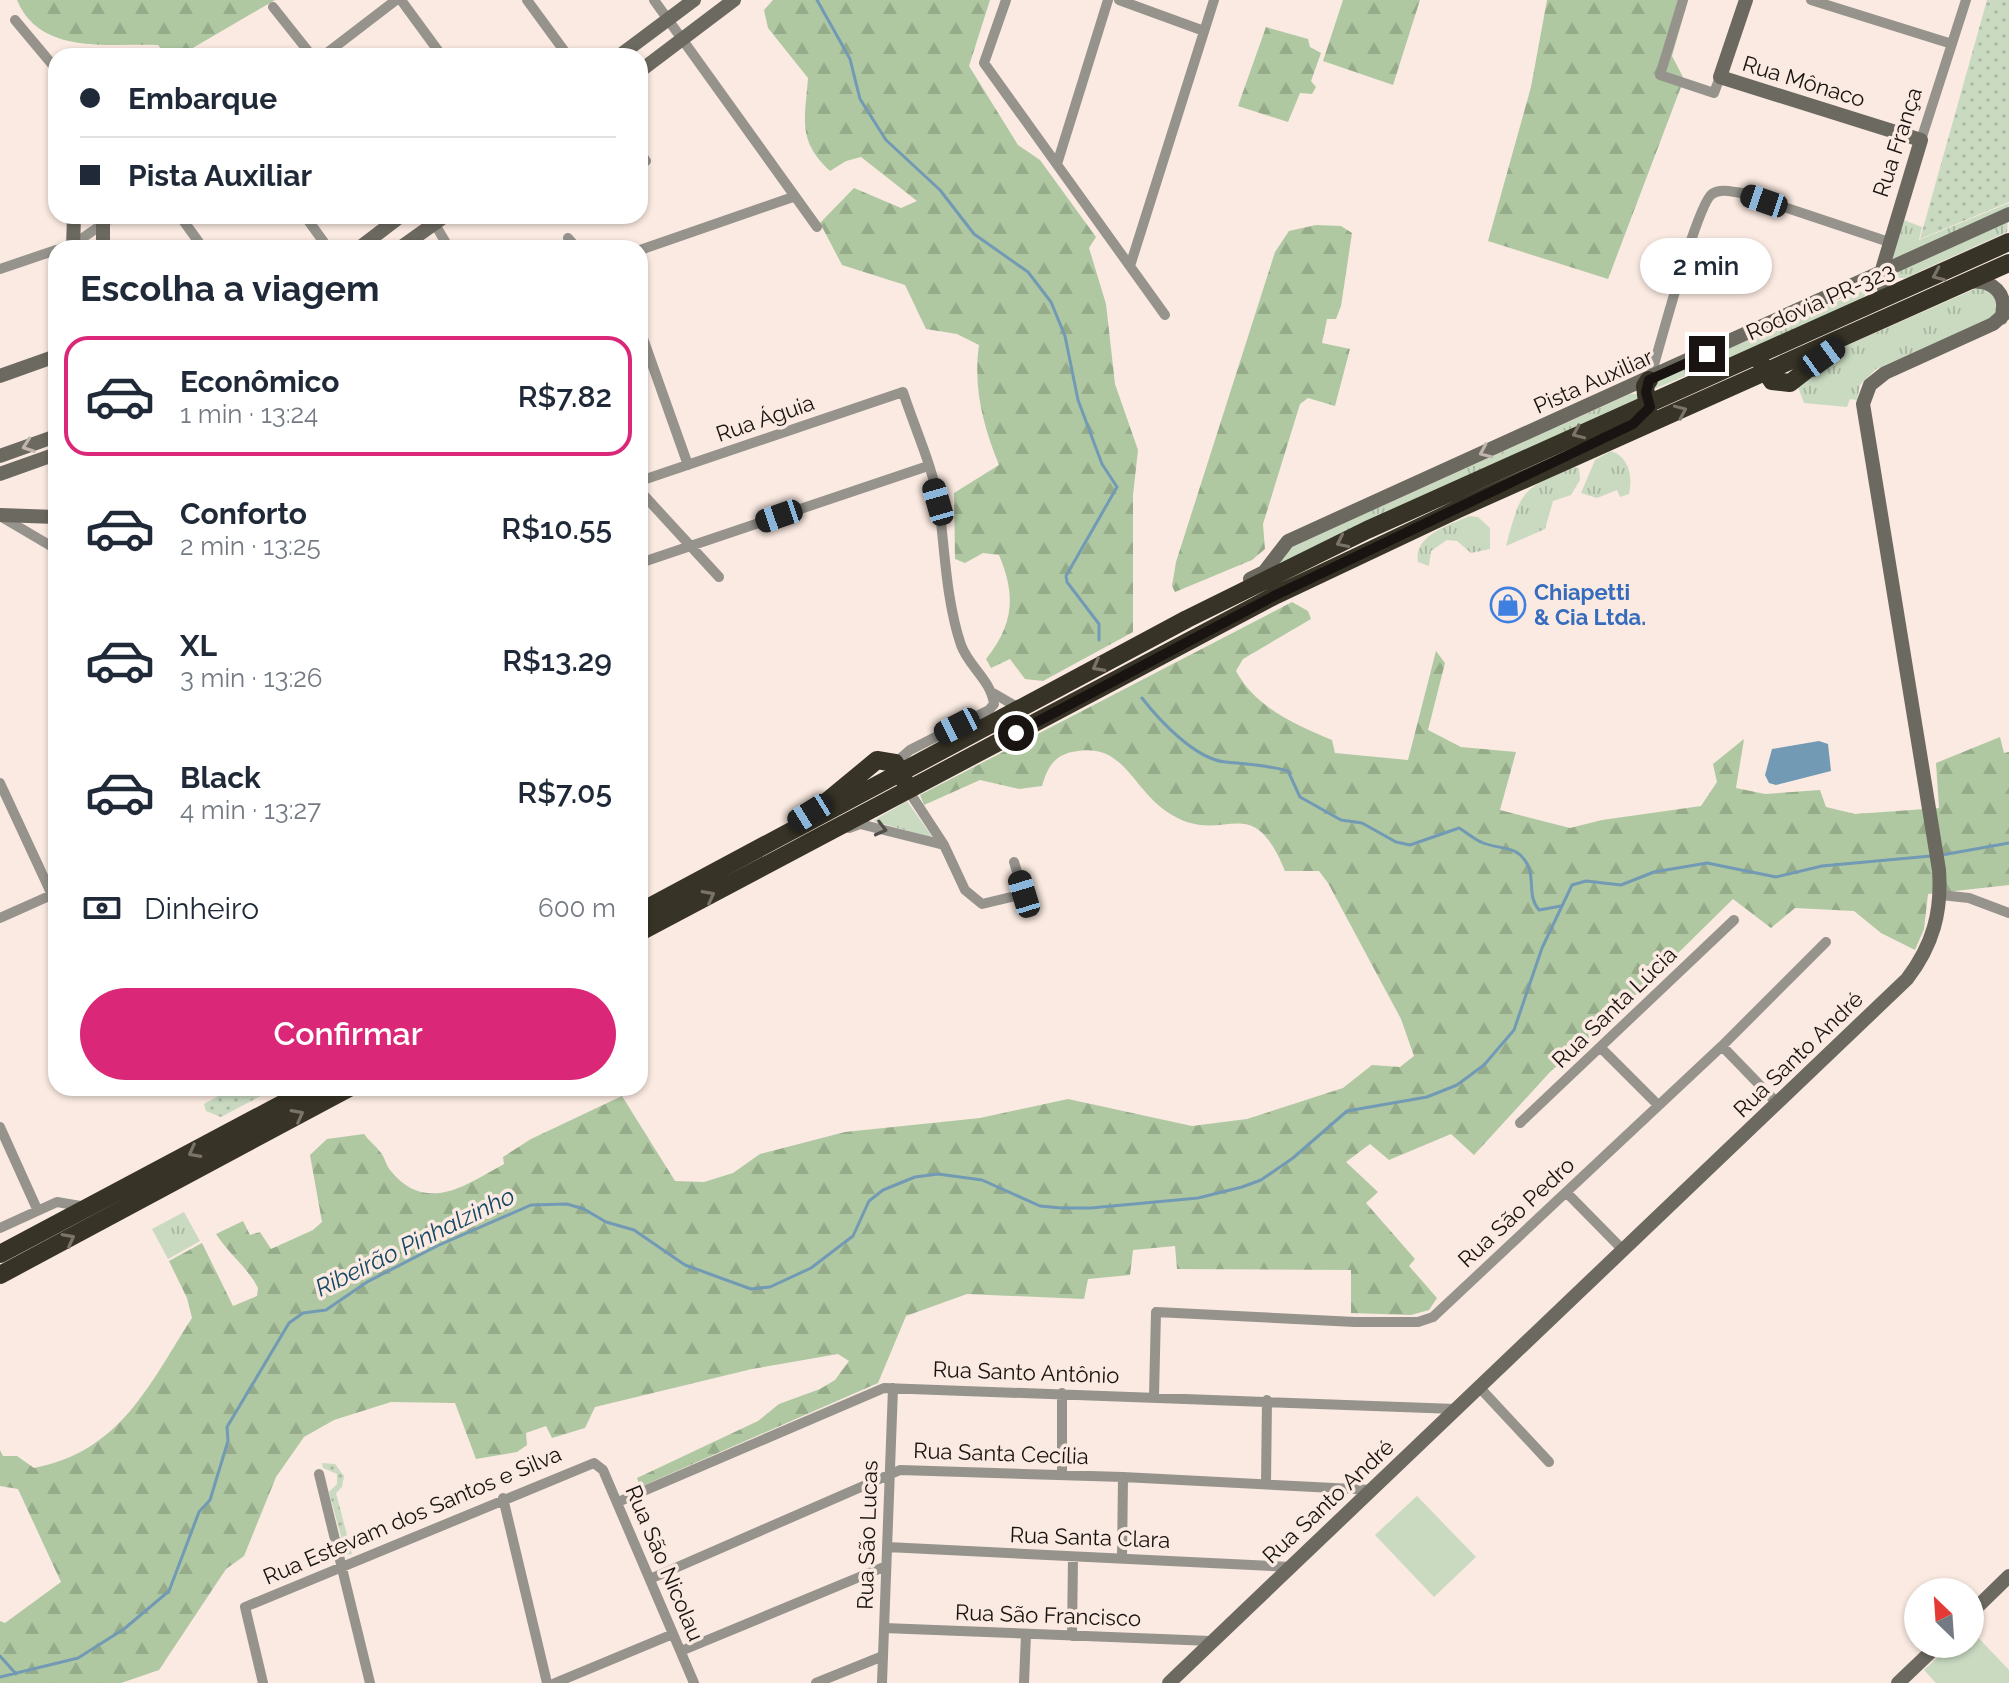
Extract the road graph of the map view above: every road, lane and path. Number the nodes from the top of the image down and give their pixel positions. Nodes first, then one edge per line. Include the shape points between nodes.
1 (399, 0) edge
2 (527, 0) edge
3 (654, 0) edge
4 (694, 0) edge
5 (734, 0) edge
6 (1006, 0) edge
7 (1108, 0) edge
8 (1119, 0) edge
9 (1214, 0) edge
10 (1683, 0) edge
11 (1746, 0) edge
12 (1811, 0) edge
13 (1966, 0) edge
14 (273, 7) dead end
15 (668, 19) junction
16 (15, 20) dead end
17 (1204, 31) junction
18 (683, 39) junction
19 (1952, 44) junction
20 (306, 48) edge
21 (334, 48) edge
22 (436, 48) edge
23 (562, 48) edge
24 (630, 48) edge
25 (48, 59) edge
26 (648, 65) edge
27 (1720, 77) junction
28 (1921, 140) junction
29 (1057, 164) junction
30 (793, 197) junction
31 (2009, 214) edge
32 (102, 224) edge
33 (390, 224) edge
34 (430, 224) edge
35 (817, 227) dead end
36 (77, 240) edge
37 (370, 240) edge
38 (410, 240) edge
39 (1889, 242) junction
40 (2008, 242) edge
41 (648, 247) edge
42 (48, 253) edge
43 (2009, 263) edge
44 (1130, 266) junction
45 (0, 269) edge
46 (1881, 273) junction
47 (1964, 283) junction
48 (1886, 298) junction
49 (2005, 314) edge
50 (1165, 315) dead end
51 (1845, 317) junction
52 (48, 359) edge
53 (648, 361) edge
54 (1765, 374) junction
55 (0, 376) edge
56 (1644, 391) junction
57 (48, 439) edge
58 (0, 456) edge
59 (48, 457) edge
60 (688, 465) junction
61 (928, 466) junction
62 (0, 474) edge
63 (648, 478) edge
64 (1516, 483) junction
65 (648, 500) edge
66 (0, 516) edge
67 (48, 517) edge
68 (48, 544) edge
69 (690, 546) junction
70 (648, 560) edge
71 (719, 577) dead end
72 (1187, 619) junction
73 (993, 693) junction
74 (1019, 708) junction
75 (902, 776) junction
76 (0, 783) edge
77 (819, 837) junction
78 (944, 845) junction
79 (1014, 862) dead end
80 (48, 882) edge
81 (1941, 895) junction
82 (48, 897) edge
83 (648, 908) edge
84 (2009, 913) edge
85 (0, 918) edge
86 (1734, 920) dead end
87 (648, 928) edge
88 (1826, 942) dead end
89 (1722, 1046) junction
90 (1601, 1048) junction
91 (297, 1096) edge
92 (334, 1096) edge
93 (1778, 1104) junction
94 (1658, 1105) junction
95 (1520, 1123) dead end
96 (0, 1127) edge
97 (1566, 1192) junction
98 (88, 1207) junction
99 (37, 1209) junction
100 (0, 1228) edge
101 (1623, 1250) junction
102 (0, 1254) edge
103 (0, 1275) edge
104 (893, 1388) junction
105 (1480, 1388) junction
106 (1062, 1393) junction
107 (1154, 1396) junction
108 (1267, 1400) junction
109 (1456, 1409) junction
110 (1549, 1462) dead end
111 (594, 1463) joint
112 (319, 1474) dead end
113 (890, 1475) junction
114 (1062, 1475) junction
115 (1123, 1477) junction
116 (1266, 1483) junction
117 (1373, 1490) junction
118 (503, 1498) junction
119 (618, 1502) junction
120 (887, 1547) junction
121 (1073, 1557) junction
122 (1122, 1559) junction
123 (343, 1566) junction
124 (886, 1566) junction
125 (1291, 1567) junction
126 (2009, 1576) edge
127 (650, 1579) junction
128 (1984, 1600) edge
129 (884, 1628) junction
130 (673, 1634) junction
131 (1026, 1634) junction
132 (1072, 1636) junction
133 (1211, 1641) junction
134 (681, 1651) junction
135 (883, 1656) junction
136 (1924, 1658) edge
137 (263, 1683) edge
138 (370, 1683) edge
139 (547, 1683) edge
140 (555, 1683) edge
141 (694, 1683) edge
142 (816, 1683) edge
143 (882, 1683) edge
144 (1024, 1683) edge
145 (1169, 1683) edge
146 (1898, 1683) edge

1 - 21 street
1 - 22 street
2 - 23 street
3 - 15 street
4 - 15 street
5 - 18 street
6 - 29 street via 984,63
7 - 29 street
8 - 17 street
9 - 17 street
10 - 27 street via 1660,75 1714,93
11 - 27 street
12 - 19 street
13 - 19 street, Rua França
14 - 20 street
15 - 18 street
15 - 24 street
16 - 25 street
17 - 44 street
18 - 26 street
18 - 30 street
19 - 28 street, Rua França
27 - 28 street, Rua Mônaco
28 - 39 street, Rua França
29 - 44 street
30 - 35 street
30 - 41 street
31 - 46 street, Pista Auxiliar
32 - 36 street
33 - 37 street
34 - 38 street
39 - 46 street, Rua França
39 - 56 street via 1720,190 1707,199
40 -> 48 highway, Rodovia PR-323
42 - 45 street
43 - 47 highway
44 - 50 street
46 - 48 street, Rua França
46 - 56 street, Pista Auxiliar
47 - 49 street via 1996,287
47 - 54 highway via 1838,346 1790,383 1772,381
48 - 51 highway, Rodovia PR-323
49 - 81 street, Rua Santo André via 1885,373 1870,385 1863,404
51 - 54 highway via 1765,356
51 - 56 highway, Rodovia PR-323
52 - 55 street
53 - 60 street
64 -> 54 highway, Rodovia PR-323
56 - 64 highway via 1647,413 1633,424
56 -> 72 highway, Rodovia PR-323
56 -> 72 street, Pista Auxiliar via 1282,547 1264,572 1208,600
57 -> 58 street
59 - 62 street
60 - 61 street, Rua Águia via 903,392
60 - 63 street, Rua Águia
61 - 69 street
61 - 73 street via 961,644
64 - 75 highway
65 - 69 street
66 - 67 street
66 - 68 street
69 - 70 street
69 - 71 street
72 -> 74 highway, Rodovia PR-323
73 - 74 street
73 - 75 street via 989,710 910,750
74 - 75 highway, Rodovia PR-323
75 - 77 highway via 901,784
75 - 78 street
75 - 83 highway via 877,760 835,797
76 - 80 street
77 -> 78 street via 860,824
87 -> 77 highway
78 - 79 street via 965,890 982,904 1024,894
81 - 84 street via 1969,898
81 - 93 street, Rua Santo André via 1928,946 1907,979
82 - 85 street
86 - 90 street, Rua Santa Lúcia
88 - 89 street, Rua São Pedro
89 - 93 street
89 - 94 street, Rua São Pedro
90 - 94 street
90 - 95 street, Rua Santa Lúcia
91 -> 98 highway
103 -> 92 highway
93 - 101 street, Rua Santo André
94 - 97 street, Rua São Pedro
96 - 99 street
97 - 101 street
97 - 107 street, Rua São Pedro via 1424,1321 1156,1312
98 - 99 street via 70,1202
98 - 102 highway
99 - 100 street
101 - 105 street, Rua Santo André
104 - 106 street, Rua Santo Antônio
104 - 113 street, Rua São Lucas
104 - 119 street, Rua Santo Antônio
105 - 109 street, Rua Santo André
105 - 110 street
106 - 107 street, Rua Santo Antônio
106 - 114 street
107 - 108 street, Rua Santo Antônio
108 - 109 street, Rua Santo Antônio
108 - 116 street
109 - 117 street, Rua Santo André
111 - 118 street, Rua Estevam dos Santos e Silva
111 - 119 street, Rua São Nicolau
112 - 123 street
113 - 114 street, Rua Santa Cecília via 900,1470
113 - 120 street, Rua São Lucas
113 - 127 street, Rua Santa Cecília
114 - 115 street, Rua Santa Cecília
115 - 116 street, Rua Santa Cecília
115 - 122 street
116 - 117 street, Rua Santa Cecília
117 - 125 street, Rua Santo André
118 - 123 street, Rua Estevam dos Santos e Silva
118 - 139 street
119 - 127 street, Rua São Nicolau
120 - 121 street, Rua Santa Clara
120 - 124 street, Rua São Lucas
121 - 122 street, Rua Santa Clara
121 - 132 street
122 - 125 street, Rua Santa Clara
123 - 137 street, Rua Estevam dos Santos e Silva via 245,1607
123 - 138 street
124 - 129 street, Rua São Lucas
124 - 134 street
125 - 133 street, Rua Santo André
126 - 128 street
127 - 130 street, Rua São Nicolau
129 - 131 street, Rua São Francisco
129 - 135 street, Rua São Lucas
130 - 134 street, Rua São Nicolau
130 - 140 street
131 - 132 street, Rua São Francisco
131 - 144 street
132 - 133 street, Rua São Francisco
133 - 145 street, Rua Santo André
134 - 141 street, Rua São Nicolau
135 - 142 street
135 - 143 street, Rua São Lucas
136 - 146 street

